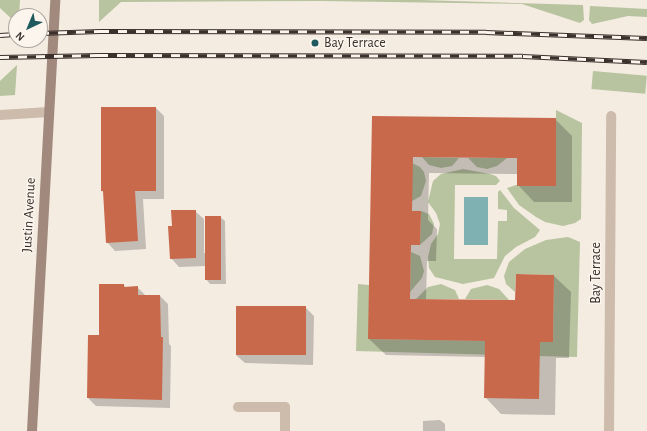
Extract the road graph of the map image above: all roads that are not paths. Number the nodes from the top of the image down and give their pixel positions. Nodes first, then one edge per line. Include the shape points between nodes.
1 (55, 0) edge
2 (49, 112) junction
3 (0, 114) edge
4 (611, 116) dead end
5 (238, 407) dead end
6 (32, 431) edge
7 (285, 431) edge
8 (609, 431) edge

1 - 2 street, Justin Avenue
2 - 3 street
2 - 6 street, Justin Avenue
4 - 8 street, Bay Terrace
5 - 7 street via 285,407

